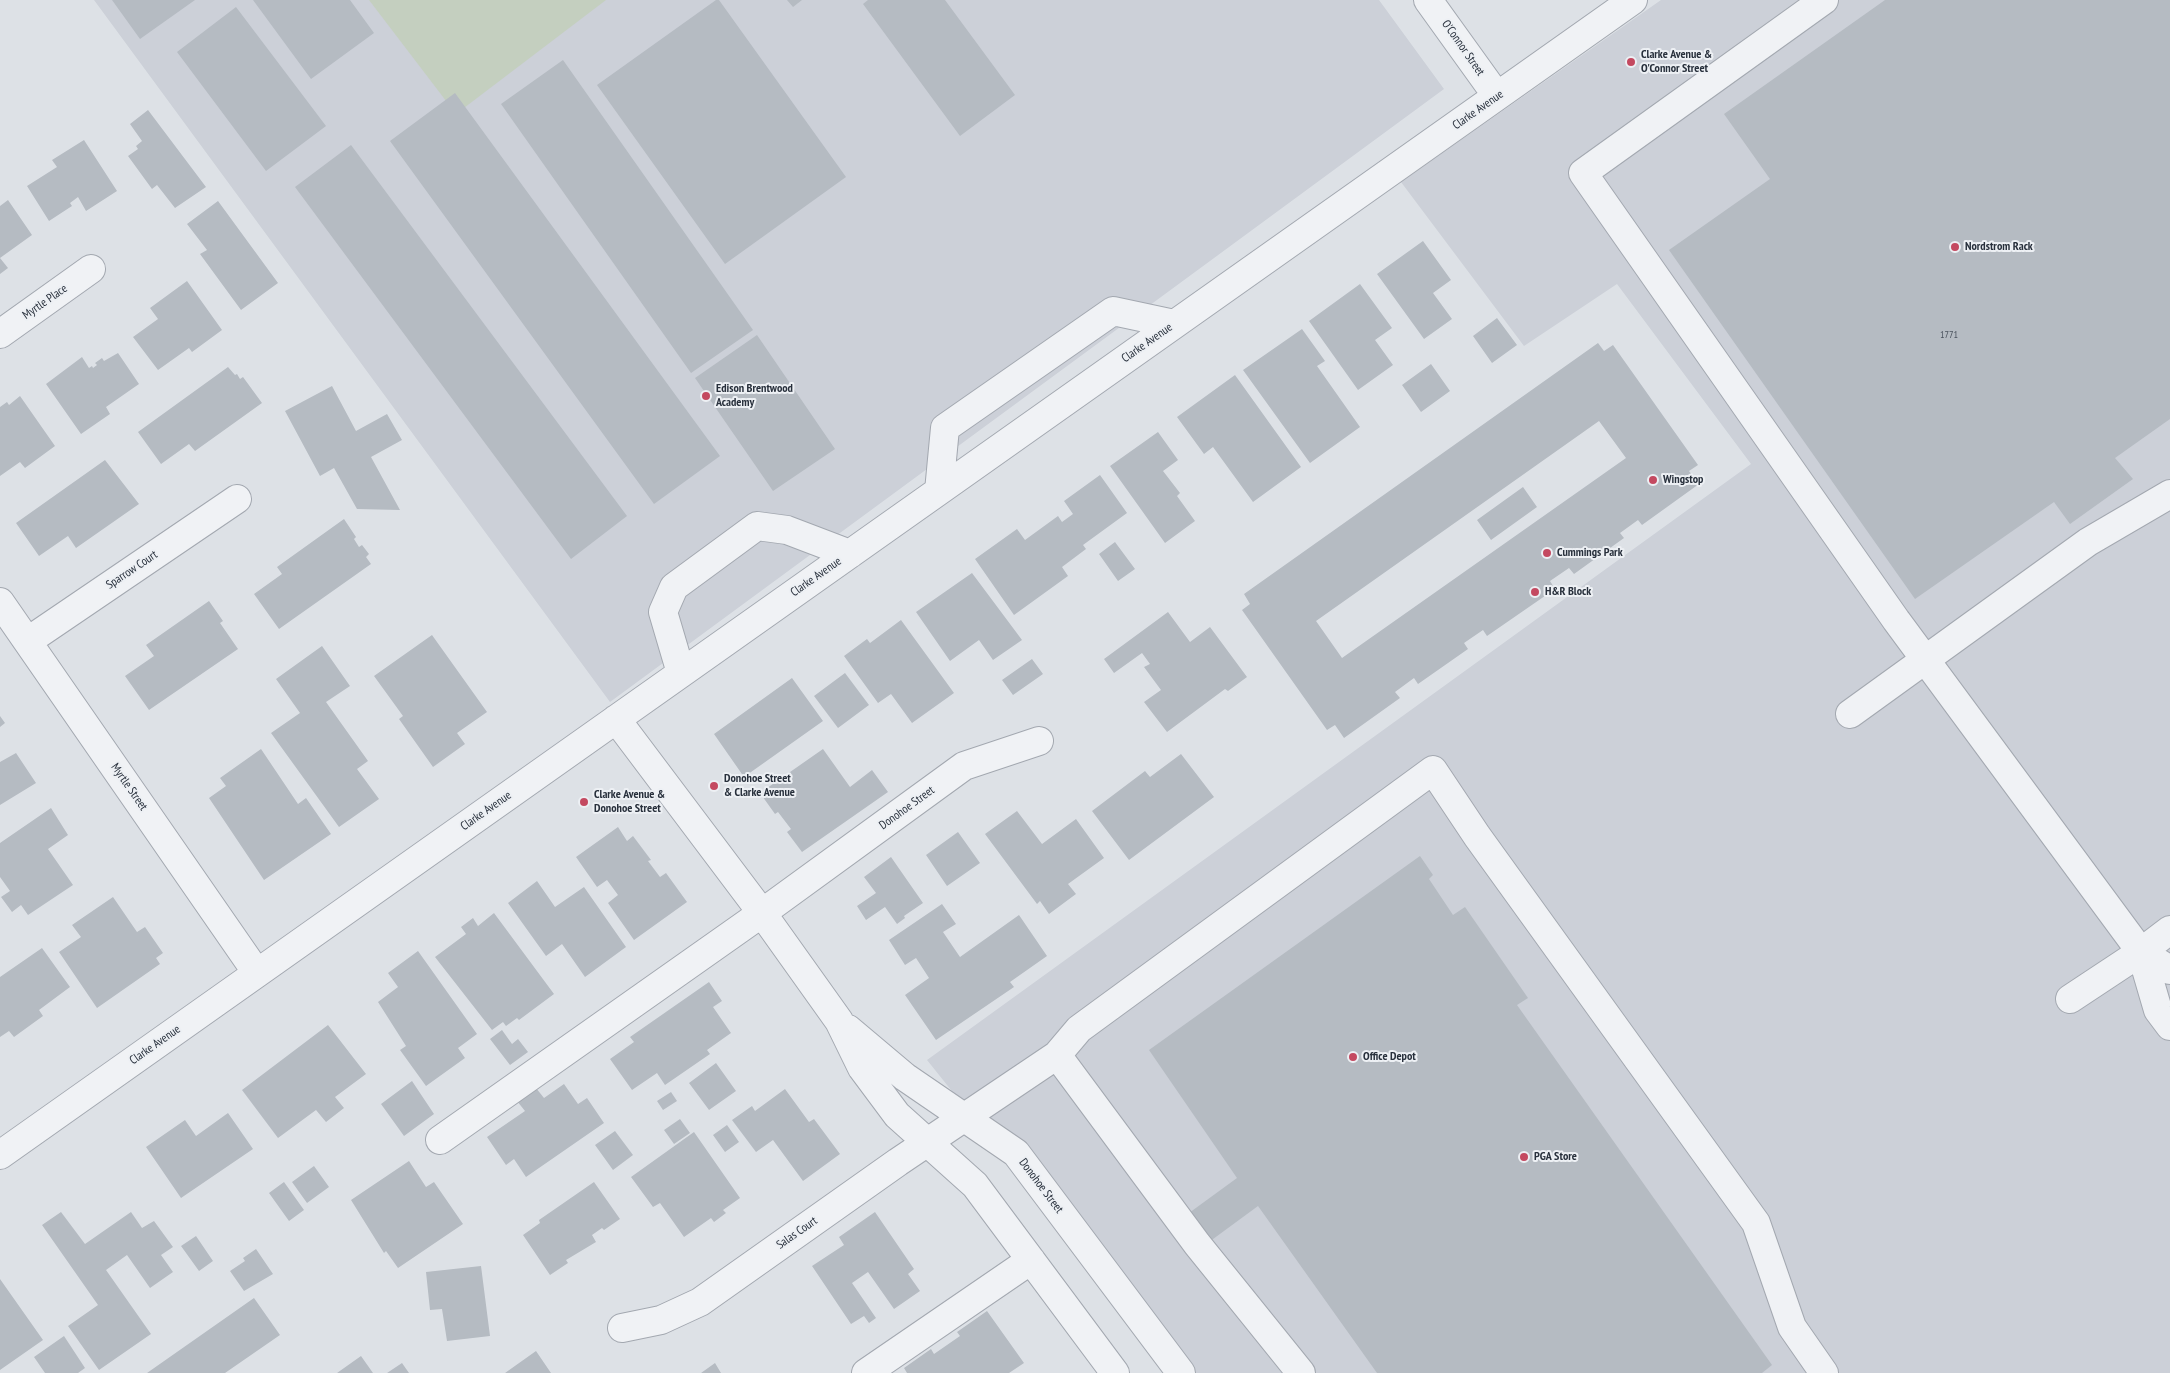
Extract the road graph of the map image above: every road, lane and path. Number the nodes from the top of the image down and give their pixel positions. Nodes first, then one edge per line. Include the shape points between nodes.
1 (1428, 0) edge
2 (1633, 0) edge
3 (1824, 0) edge
4 (1498, 96) junction
5 (91, 269) dead end
6 (1174, 324) junction
7 (0, 334) edge
8 (939, 491) junction
9 (2170, 494) edge
10 (236, 500) dead end
11 (850, 554) junction
12 (0, 602) edge
13 (28, 641) junction
14 (1925, 660) junction
15 (681, 672) junction
16 (1850, 714) dead end
17 (616, 719) junction
18 (1039, 741) dead end
19 (762, 913) junction
20 (2170, 930) edge
21 (2141, 952) junction
22 (2170, 970) edge
23 (257, 973) junction
24 (2070, 998) dead end
25 (838, 1021) junction
26 (2170, 1026) edge
27 (1057, 1055) junction
28 (963, 1118) junction
29 (440, 1140) dead end
30 (928, 1142) junction
31 (0, 1155) edge
32 (1031, 1260) junction
33 (622, 1328) dead end
34 (866, 1373) edge
35 (1115, 1373) edge
36 (1181, 1373) edge
37 (1301, 1373) edge
38 (1824, 1373) edge

1 - 4 street, O'Connor Street
2 - 4 street, Clarke Avenue
3 - 14 street via 1583,173
4 - 6 street, Clarke Avenue
5 - 7 street, Myrtle Place
6 - 8 street, Clarke Avenue
6 - 8 street via 1113,311 945,428
8 - 11 street, Clarke Avenue
9 - 14 street via 2088,542
10 - 13 street, Sparrow Court
11 - 15 street, Clarke Avenue
11 - 15 street via 787,530 757,526 674,587 664,612
12 - 13 street, Myrtle Street
13 - 23 street, Myrtle Street
14 - 16 street
14 - 21 street
15 - 17 street, Clarke Avenue
17 - 19 street, Donohoe Street
17 - 23 street, Clarke Avenue
18 - 19 street, Donohoe Street via 964,766
19 - 25 street, Donohoe Street
19 - 29 street
20 - 21 street
21 - 22 street
21 - 24 street
21 - 26 street via 2158,1010
23 - 31 street, Clarke Avenue
25 - 28 street, Donohoe Street via 905,1077
25 - 30 street, Donohoe Street via 862,1068 897,1115
27 - 28 street, Salas Court
27 - 37 street via 1197,1244
27 - 38 street, Salas Court via 1079,1030 1433,770 1756,1223 1792,1327
28 - 30 street, Salas Court
28 - 36 street, Donohoe Street via 1016,1153
30 - 32 street, Donohoe Street via 975,1184
30 - 33 street, Salas Court via 700,1302 661,1320
32 - 34 street
32 - 35 street, Donohoe Street

